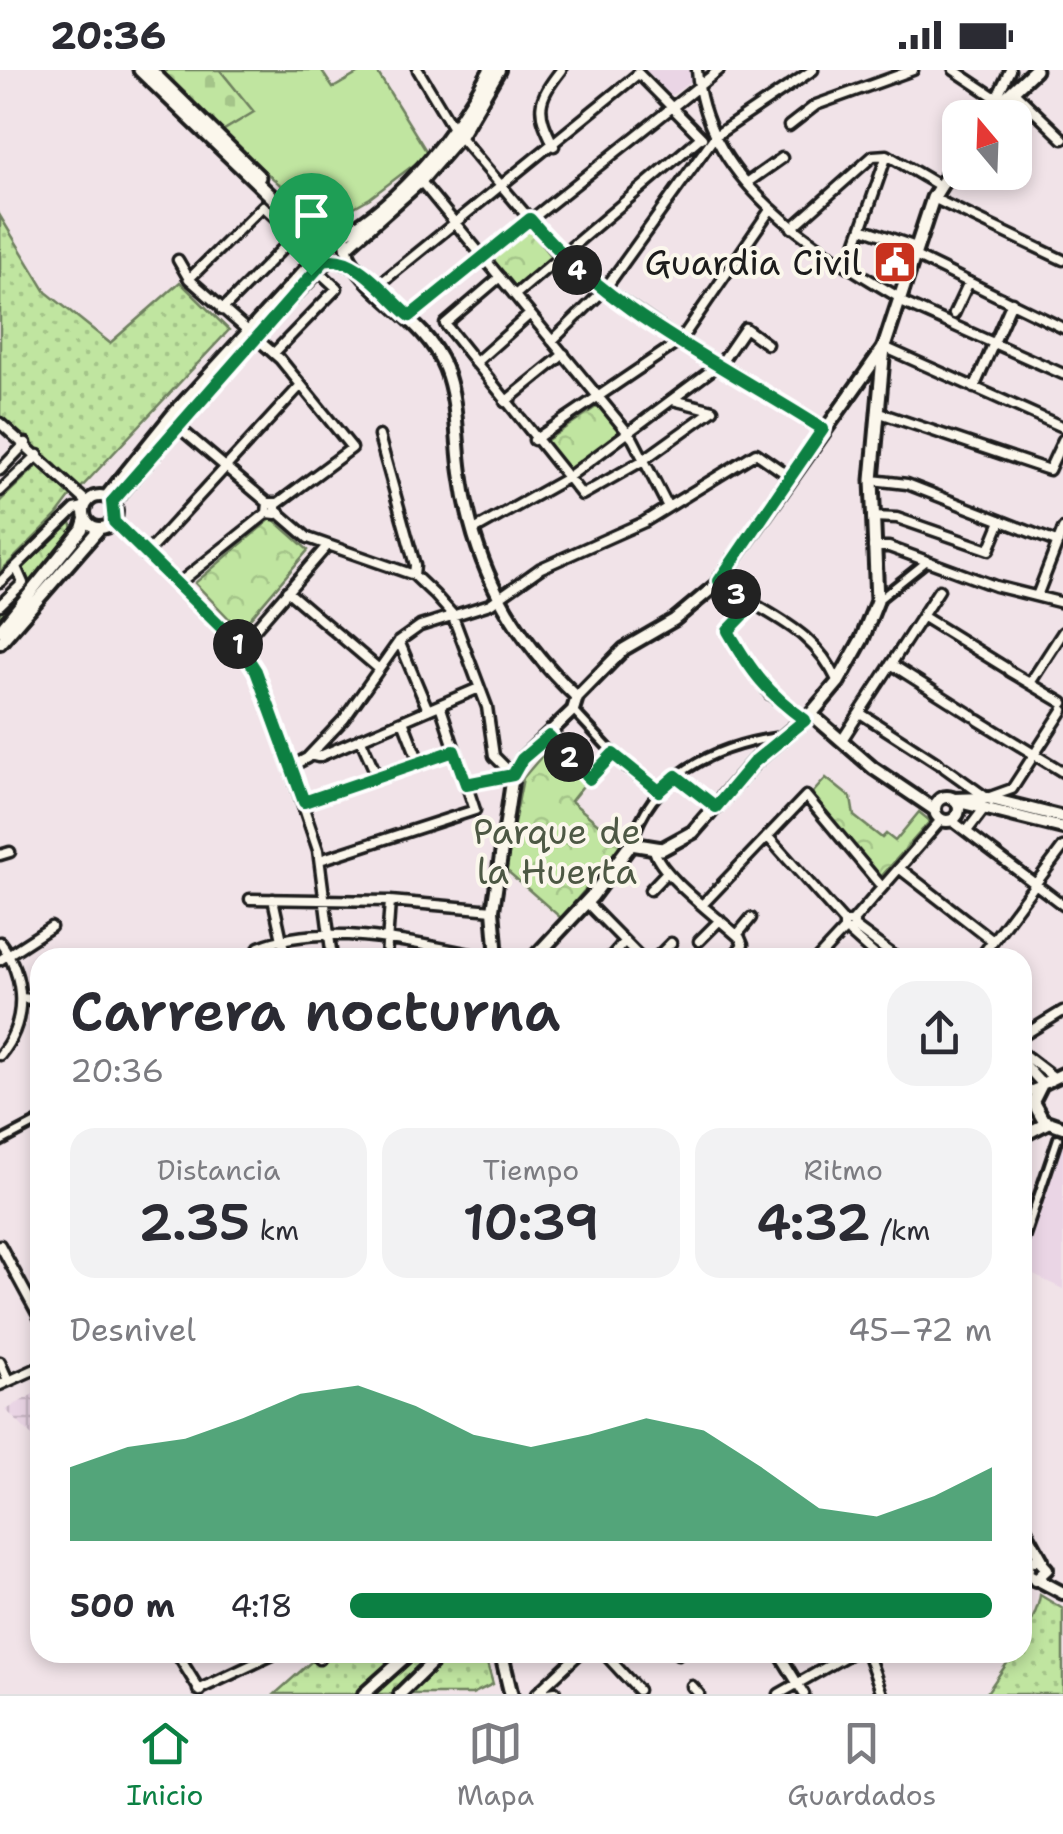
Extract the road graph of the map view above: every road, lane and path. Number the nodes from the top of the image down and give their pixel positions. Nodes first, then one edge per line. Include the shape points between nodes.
1 (140, 70) edge
2 (418, 70) edge
3 (490, 70) edge
4 (499, 70) edge
5 (561, 70) edge
6 (697, 70) edge
7 (720, 70) edge
8 (813, 70) edge
9 (913, 70) edge
10 (954, 70) edge
11 (1035, 70) edge
12 (156, 72) edge
13 (636, 72) edge
14 (1009, 73) edge
15 (698, 83) junction
16 (1015, 88) junction
17 (997, 100) junction
18 (672, 104) junction
19 (789, 126) dead end
20 (457, 133) junction
21 (715, 136) junction
22 (1063, 139) edge
23 (705, 141) junction
24 (554, 146) junction
25 (886, 155) junction
26 (782, 158) dead end
27 (418, 178) junction
28 (748, 182) junction
29 (942, 184) edge
30 (504, 187) junction
31 (937, 192) junction
32 (770, 210) junction
33 (530, 219) junction
34 (456, 224) junction
35 (792, 228) junction
36 (862, 228) junction
37 (335, 248) junction
38 (914, 251) junction
39 (483, 256) junction
40 (563, 257) junction
41 (178, 260) dead end
42 (1063, 260) edge
43 (848, 267) junction
44 (316, 270) junction
45 (500, 277) junction
46 (190, 280) junction
47 (969, 282) junction
48 (376, 288) junction
49 (605, 289) junction
50 (515, 296) junction
51 (899, 300) junction
52 (1012, 302) junction
53 (222, 310) junction
54 (530, 314) junction
55 (954, 314) dead end
56 (410, 316) junction
57 (1063, 328) edge
58 (250, 334) junction
59 (552, 341) junction
60 (680, 341) junction
61 (994, 343) junction
62 (767, 344) dead end
63 (884, 347) junction
64 (274, 353) junction
65 (564, 354) junction
66 (879, 362) junction
67 (475, 363) junction
68 (721, 363) junction
69 (1063, 374) edge
70 (301, 385) junction
71 (974, 388) junction
72 (599, 397) junction
73 (673, 400) junction
74 (504, 402) junction
75 (880, 413) junction
76 (0, 423) edge
77 (176, 425) junction
78 (1063, 427) edge
79 (823, 429) junction
80 (628, 432) junction
81 (378, 436) dead end
82 (534, 440) junction
83 (1063, 440) edge
84 (26, 444) junction
85 (38, 455) junction
86 (642, 460) junction
87 (226, 467) junction
88 (0, 470) edge
89 (789, 476) junction
90 (568, 478) junction
91 (872, 480) junction
92 (0, 490) edge
93 (109, 499) junction
94 (668, 507) junction
95 (273, 508) junction
96 (85, 509) junction
97 (872, 517) junction
98 (1001, 521) junction
99 (114, 522) junction
100 (99, 529) junction
101 (1063, 529) edge
102 (474, 530) junction
103 (1056, 542) junction
104 (328, 546) junction
105 (873, 547) junction
106 (145, 555) junction
107 (927, 561) junction
108 (16, 567) junction
109 (414, 575) junction
110 (719, 581) junction
111 (0, 582) edge
112 (178, 583) junction
113 (939, 590) dead end
114 (287, 592) junction
115 (1037, 596) junction
116 (496, 599) junction
117 (877, 601) junction
118 (1063, 603) edge
119 (0, 605) edge
120 (752, 606) junction
121 (452, 614) junction
122 (922, 616) junction
123 (0, 630) edge
124 (1063, 632) edge
125 (399, 641) junction
126 (0, 644) edge
127 (240, 646) junction
128 (891, 664) junction
129 (379, 669) junction
130 (838, 682) junction
131 (1030, 683) junction
132 (480, 688) junction
133 (577, 697) junction
134 (440, 705) junction
135 (1063, 707) edge
136 (428, 710) junction
137 (573, 710) junction
138 (860, 713) junction
139 (808, 717) junction
140 (402, 720) junction
141 (549, 736) junction
142 (784, 736) junction
143 (360, 738) junction
144 (842, 740) junction
145 (454, 751) junction
146 (416, 754) dead end
147 (613, 754) junction
148 (1035, 754) junction
149 (310, 755) junction
150 (290, 767) junction
151 (373, 767) dead end
152 (1063, 772) edge
153 (513, 775) junction
154 (676, 776) junction
155 (466, 784) junction
156 (906, 790) junction
157 (659, 791) junction
158 (951, 800) junction
159 (304, 802) junction
160 (985, 804) junction
161 (716, 807) junction
162 (943, 816) junction
163 (1063, 817) edge
164 (1063, 828) edge
165 (967, 831) junction
166 (768, 837) junction
167 (631, 844) junction
168 (1063, 847) edge
169 (654, 849) junction
170 (320, 860) junction
171 (900, 868) junction
172 (668, 872) junction
173 (1038, 884) junction
174 (882, 887) junction
175 (650, 890) dead end
176 (250, 899) dead end
177 (273, 899) junction
178 (322, 900) junction
179 (390, 901) junction
180 (586, 902) junction
181 (703, 904) junction
182 (1063, 905) edge
183 (493, 910) junction
184 (752, 918) dead end
185 (720, 920) junction
186 (51, 926) dead end
187 (849, 926) junction
188 (736, 935) junction
189 (281, 938) junction
190 (327, 938) junction
191 (388, 938) junction
192 (994, 940) junction
193 (699, 941) dead end
194 (0, 942) edge
195 (624, 942) junction
196 (671, 943) dead end
197 (260, 948) dead end
198 (284, 948) edge
199 (330, 948) edge
200 (387, 948) edge
201 (438, 948) edge
202 (497, 948) edge
203 (543, 948) edge
204 (619, 948) edge
205 (630, 948) edge
206 (666, 948) edge
207 (741, 948) edge
208 (828, 948) edge
209 (868, 948) edge
210 (882, 948) edge
211 (988, 948) edge
212 (4, 957) edge
213 (22, 998) junction
214 (30, 999) edge
215 (1063, 1011) edge
216 (1032, 1030) edge
217 (0, 1055) edge
218 (1032, 1059) edge
219 (1060, 1074) edge
220 (1032, 1075) edge
221 (1040, 1086) junction
222 (1032, 1090) edge
223 (1032, 1103) edge
224 (1032, 1114) edge
225 (1047, 1123) junction
226 (30, 1126) edge
227 (1032, 1131) edge
228 (1060, 1132) edge
229 (0, 1142) edge
230 (1032, 1215) edge
231 (0, 1245) edge
232 (30, 1294) edge
233 (0, 1362) edge
234 (30, 1371) edge
235 (4, 1381) edge
236 (1032, 1543) edge
237 (1032, 1562) edge
238 (1044, 1565) junction
239 (1032, 1574) edge
240 (1035, 1580) junction
241 (1063, 1591) edge
242 (183, 1663) edge
243 (257, 1663) edge
244 (399, 1663) edge
245 (432, 1663) edge
246 (504, 1663) edge
247 (570, 1663) edge
248 (613, 1663) edge
249 (785, 1663) edge
250 (834, 1663) edge
251 (871, 1663) edge
252 (550, 1682) junction
253 (797, 1684) junction
254 (692, 1686) dead end
255 (638, 1690) dead end
256 (200, 1692) edge
257 (556, 1693) edge
258 (364, 1694) edge
259 (400, 1694) edge
260 (510, 1694) edge
261 (536, 1694) edge
262 (544, 1694) edge
263 (699, 1694) edge
264 (780, 1694) edge
265 (804, 1694) edge
266 (882, 1694) edge

1 - 37 main road
2 - 20 street
3 - 20 street
4 - 20 street
5 - 24 street via 540,104 539,118
6 - 15 street
7 - 15 street
8 - 21 street
9 - 19 street via 816,105
10 - 17 street
11 - 16 main road
12 - 37 main road
13 - 18 street
13 - 24 street
14 - 16 street
14 - 17 street
15 - 18 street
15 - 21 street
16 - 17 main road
16 - 22 street
18 - 23 street
18 - 33 street
20 - 27 street
20 - 30 street
21 - 23 street
21 - 28 street
23 - 40 street
23 - 49 street
24 - 30 street
25 - 31 street
25 - 35 street via 873,156
25 - 36 street
26 - 28 street
27 - 34 street
27 - 37 street
28 - 32 street
29 - 31 main road
30 - 33 street
30 - 34 street
31 - 38 main road
31 - 42 street
32 - 35 street
32 - 60 street
33 - 39 street
33 - 40 street
34 - 39 street
34 - 48 street
35 - 43 street
36 - 38 street
36 - 43 street
37 - 44 street
37 - 48 street
37 - 58 street
38 - 47 street
38 - 51 main road
39 - 45 street
39 - 56 street
40 - 49 street
40 - 50 street
41 - 46 street
43 - 51 street
44 - 58 street
44 - 64 street via 337,288
45 - 50 street
45 - 67 street via 445,324
46 - 53 street
46 - 53 street via 263,206 295,236
47 - 52 street
47 - 55 street
48 - 56 street
49 - 59 street
49 - 60 street
50 - 54 street
51 - 61 street
51 - 63 main road
52 - 57 street
52 - 61 street
53 - 58 street
54 - 59 street
54 - 67 street
56 - 102 street via 446,370
58 - 64 street
58 - 77 street
58 - 93 street
59 - 65 street
60 - 68 street
60 - 72 street
61 - 69 street
61 - 71 street
62 - 68 street via 744,328
63 - 66 main road
63 - 71 street
64 - 70 street
65 - 72 street
65 - 74 street
66 - 75 main road
66 - 79 street
67 - 74 street
68 - 73 street
68 - 79 street
70 - 87 street
70 - 95 street via 352,448
71 - 78 street
72 - 80 street
72 - 82 street
73 - 80 street
73 - 86 street via 713,410
74 - 82 street
75 - 83 street via 1049,470
75 - 91 main road
76 - 84 street
77 - 87 street
77 - 93 street
79 - 89 street
80 - 86 street
80 - 90 street
81 - 109 street
82 - 90 street
84 - 85 street
84 - 88 street
85 - 92 street
85 - 96 street
86 - 90 street via 582,495
86 - 94 street
87 - 95 street
87 - 106 street
89 - 94 street via 756,453
89 - 110 street
90 - 102 street
91 - 97 main road
91 - 98 street via 907,484
93 - 96 street
93 - 99 street
94 - 116 street via 541,568
95 - 104 street
95 - 112 street
96 - 100 street
96 - 108 street via 72,512
96 - 123 street via 82,530
97 - 98 street via 897,518 989,550
97 - 105 main road
98 - 103 street
99 - 100 street
99 - 106 street
100 - 126 street
101 - 103 street
102 - 116 street
103 - 115 street
104 - 109 street
104 - 114 street
105 - 107 street
105 - 117 main road
106 - 112 street
107 - 115 street
107 - 117 street
108 - 111 street
108 - 119 street via 23,583
109 - 121 street
110 - 120 street
110 - 133 street via 674,620 624,649
112 - 127 street
113 - 122 street
114 - 127 street
114 - 129 street
115 - 118 street
116 - 121 street
116 - 133 street via 545,667
117 - 130 main road
120 - 130 street via 800,629
120 - 139 street via 728,631 769,694
121 - 125 street
121 - 132 street
122 - 128 street
122 - 131 street
124 - 131 street
125 - 129 street
125 - 136 street
127 - 150 street via 256,671
128 - 138 street
128 - 148 street
129 - 149 street
130 - 139 main road
131 - 135 street
132 - 134 street
132 - 153 street via 494,756
133 - 137 street
134 - 136 street
134 - 145 street
135 - 148 street
136 - 140 street
137 - 141 street
137 - 147 street
138 - 144 street
138 - 160 street via 942,766
139 - 142 main road
139 - 144 street
140 - 143 street
140 - 146 street
141 - 147 street via 589,779
141 - 153 street
142 - 154 street via 718,752
142 - 161 main road
143 - 149 street
143 - 151 street
144 - 156 street
145 - 155 street
145 - 159 street
147 - 157 street
148 - 152 street
148 - 160 street via 1012,789
149 - 150 street
150 - 159 street
153 - 155 street
153 - 183 street
154 - 157 street
154 - 161 street
155 - 170 street via 475,810
156 - 158 street
156 - 162 street
157 - 167 street
158 - 160 street
158 - 162 street
158 - 162 street via 957,815
159 - 170 street
160 - 163 street
160 - 164 street
160 - 165 street
161 - 169 main road via 694,832
162 - 165 street
162 - 171 street
165 - 173 street
166 - 174 street via 806,796
166 - 181 street
166 - 187 street
167 - 169 main road
167 - 180 main road
168 - 173 street
169 - 172 street
170 - 178 street
171 - 174 street
171 - 192 street
172 - 175 street
172 - 181 street
173 - 182 street
173 - 192 street
174 - 187 street
176 - 177 street
177 - 178 street
177 - 189 street
178 - 179 street
178 - 190 street
179 - 183 street
179 - 191 street
180 - 195 street
180 - 203 main road
181 - 185 street
183 - 202 street
184 - 188 street
185 - 188 street
185 - 193 street
186 - 212 street
187 - 208 street
187 - 209 street
187 - 210 street
188 - 207 street
189 - 190 street
189 - 197 street
189 - 198 street
190 - 191 street
190 - 199 street
191 - 200 street
191 - 201 street
192 - 211 street
194 - 212 street
195 - 204 street
195 - 205 street
196 - 206 street
212 - 213 street
213 - 214 street
213 - 217 street via 17,1026
215 - 216 street
218 - 219 street
219 - 221 street
220 - 221 street
221 - 222 street
221 - 223 street
224 - 225 street
225 - 227 street
225 - 228 street
226 - 229 street
228 - 230 street
231 - 232 street
233 - 235 street
234 - 235 street
236 - 238 street
237 - 238 street
238 - 240 street
238 - 241 street
239 - 240 street
240 - 241 street
242 - 256 street
243 - 256 street
244 - 258 street
245 - 259 street
246 - 260 main road
247 - 252 street
248 - 255 street
249 - 253 street
250 - 253 street
251 - 266 street
252 - 257 street
252 - 261 street
253 - 264 street
253 - 265 street
254 - 263 street
257 - 262 street

